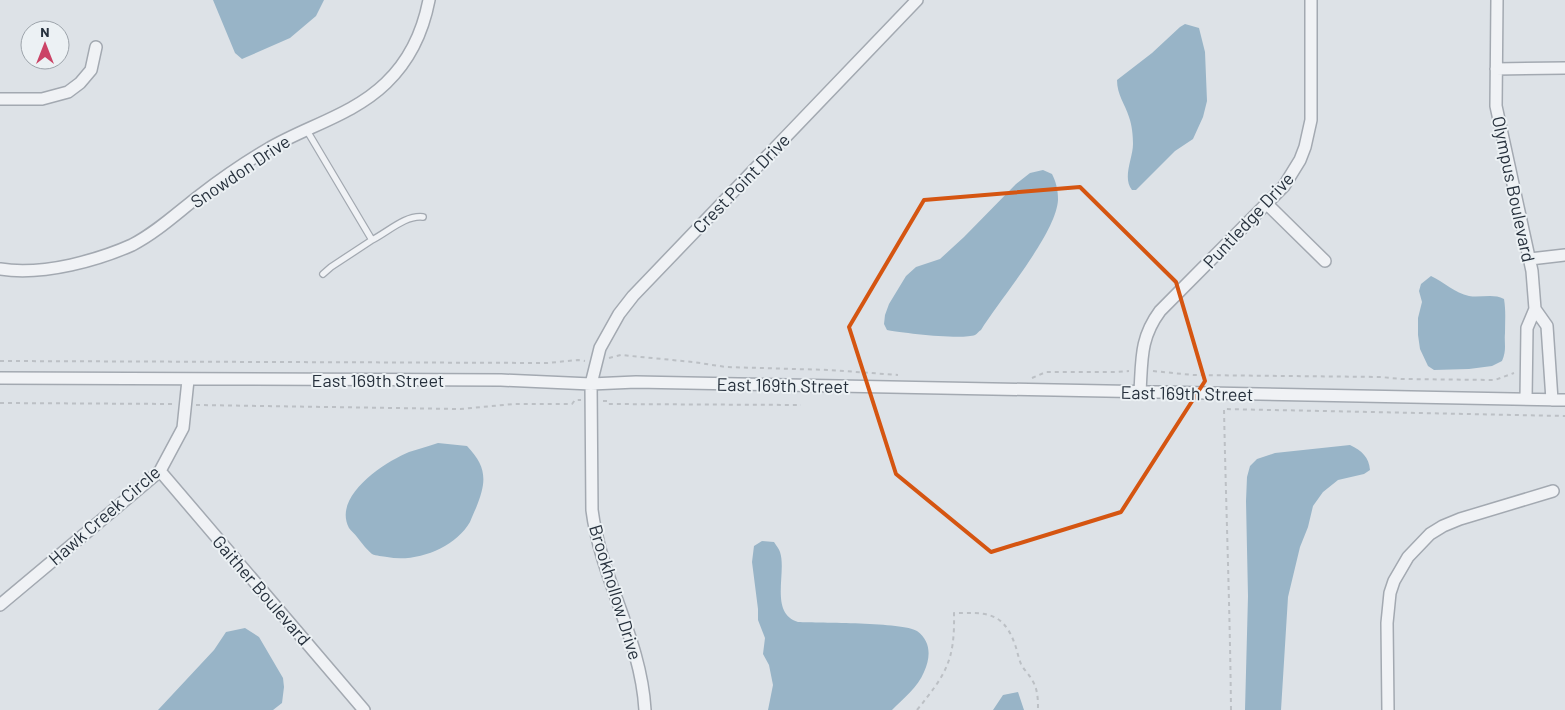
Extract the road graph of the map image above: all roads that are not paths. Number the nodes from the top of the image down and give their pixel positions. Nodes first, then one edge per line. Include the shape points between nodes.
1 (429, 0) edge
2 (917, 0) edge
3 (1311, 0) edge
4 (1496, 0) edge
5 (96, 47) dead end
6 (1565, 68) edge
7 (1496, 69) junction
8 (0, 99) edge
9 (306, 129) junction
10 (1267, 204) junction
11 (423, 217) dead end
12 (372, 240) junction
13 (1565, 256) edge
14 (1530, 259) junction
15 (1325, 261) dead end
16 (0, 269) edge
17 (323, 274) dead end
18 (1535, 309) junction
19 (0, 378) edge
20 (188, 380) junction
21 (591, 384) junction
22 (1140, 392) junction
23 (1526, 400) junction
24 (1552, 400) junction
25 (1565, 400) edge
26 (160, 471) junction
27 (1553, 491) dead end
28 (0, 605) edge
29 (364, 710) edge
30 (645, 710) edge
31 (1388, 710) edge

1 - 9 street, Snowdon Drive via 414,44 387,82 360,104
2 - 21 street, Crest Point Drive via 633,296 600,348
3 - 10 street, Puntledge Drive via 1309,133 1293,173
4 - 7 street, Olympus Boulevard
5 - 8 street via 91,70 68,92 42,99
6 - 7 street
7 - 14 street, Olympus Boulevard via 1496,106
9 - 12 lane
9 - 16 street, Snowdon Drive via 228,175 157,230 133,244 101,258 62,267 29,271
10 - 15 street
10 - 22 street, Puntledge Drive via 1160,310 1144,343
11 - 12 lane via 405,220
12 - 17 lane
13 - 14 street
14 - 18 street, Olympus Boulevard
18 - 23 street, Olympus Boulevard via 1527,328
18 - 24 street, Olympus Boulevard via 1547,326
19 - 20 street, East 169th Street
20 - 21 street, East 169th Street via 501,380
20 - 26 street, Hawk Creek Circle via 183,428
21 - 22 street, East 169th Street via 636,382
21 - 30 street, Brookhollow Drive via 594,530 634,645
22 - 23 street, East 169th Street
23 - 24 street, East 169th Street
24 - 25 street, East 169th Street
26 - 28 street, Hawk Creek Circle
26 - 29 street, Gaither Boulevard
27 - 31 street via 1443,526 1430,534 1408,557 1390,593

